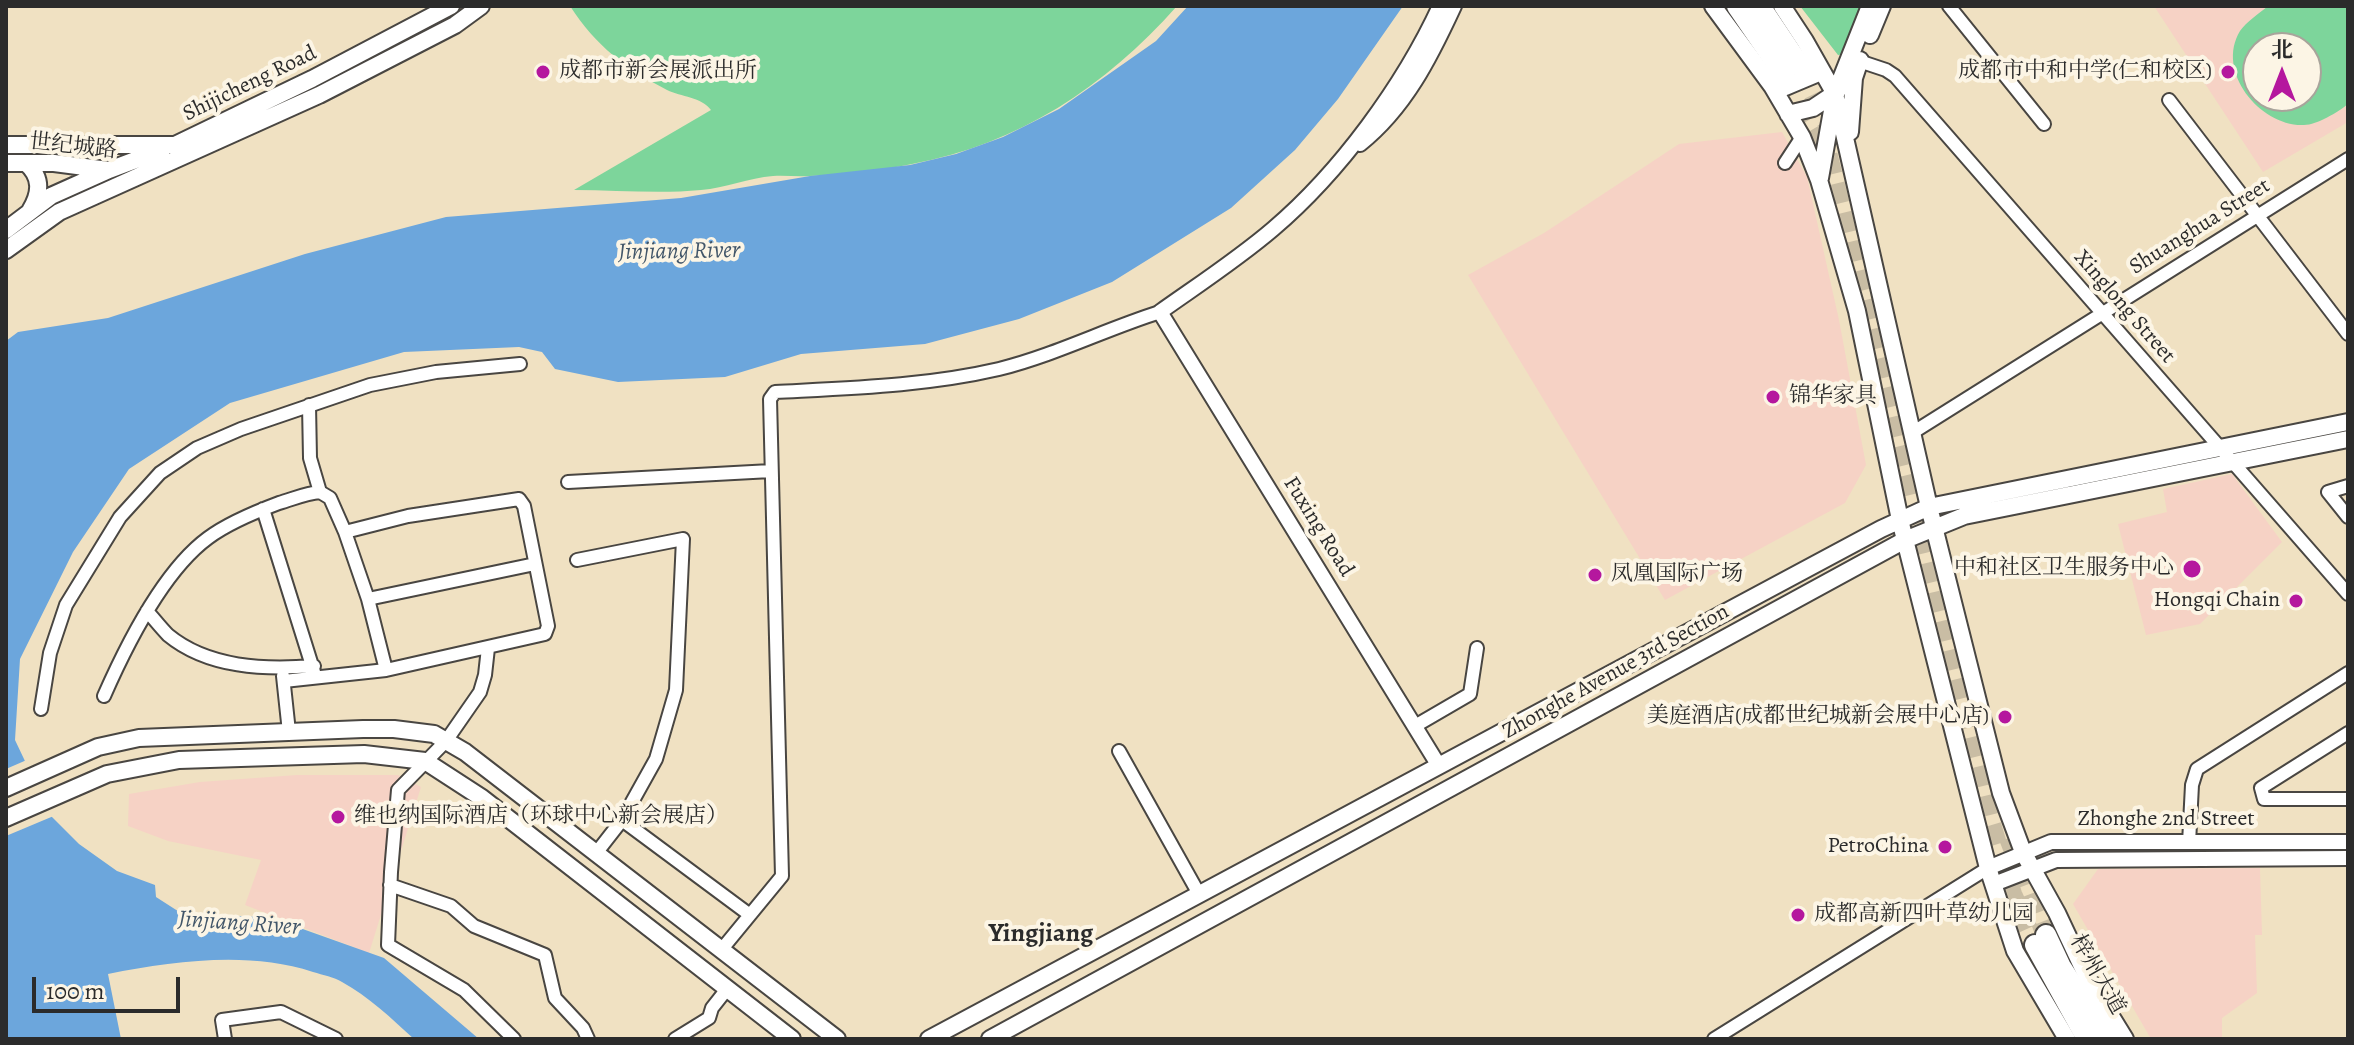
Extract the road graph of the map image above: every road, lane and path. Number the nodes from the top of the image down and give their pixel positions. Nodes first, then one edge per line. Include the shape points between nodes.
1 (451, 6) edge
2 (481, 6) edge
3 (1431, 6) edge
4 (1440, 6) edge
5 (1454, 6) edge
6 (1713, 6) edge
7 (1737, 6) edge
8 (1760, 6) edge
9 (1782, 6) edge
10 (1870, 6) edge
11 (1882, 6) edge
12 (1949, 6) edge
13 (1856, 70) junction
14 (1794, 73) junction
15 (1835, 94) junction
16 (2169, 100) dead end
17 (1788, 114) junction
18 (2044, 124) dead end
19 (1802, 137) junction
20 (6, 145) edge
21 (175, 145) junction
22 (1341, 159) junction
23 (2348, 159) edge
24 (6, 163) edge
25 (26, 163) junction
26 (1785, 163) dead end
27 (1851, 165) junction
28 (109, 170) junction
29 (136, 176) junction
30 (1819, 180) junction
31 (29, 213) junction
32 (2257, 216) junction
33 (6, 230) edge
34 (6, 250) edge
35 (1160, 312) junction
36 (2101, 312) junction
37 (2348, 334) edge
38 (520, 364) dead end
39 (309, 405) junction
40 (2348, 422) edge
41 (1912, 433) junction
42 (2348, 439) edge
43 (2221, 449) junction
44 (2234, 462) junction
45 (771, 471) junction
46 (568, 482) dead end
47 (2348, 486) edge
48 (320, 492) junction
49 (1929, 507) junction
50 (263, 509) junction
51 (2348, 517) edge
52 (1900, 520) junction
53 (1935, 527) junction
54 (345, 532) junction
55 (1905, 540) junction
56 (577, 560) dead end
57 (535, 564) junction
58 (2348, 594) edge
59 (368, 599) junction
60 (147, 611) junction
61 (488, 648) junction
62 (1477, 648) dead end
63 (386, 670) junction
64 (314, 673) junction
65 (2348, 673) edge
66 (283, 675) junction
67 (104, 696) dead end
68 (41, 709) dead end
69 (1415, 726) junction
70 (289, 732) junction
71 (2348, 733) edge
72 (446, 741) junction
73 (1119, 751) dead end
74 (425, 761) junction
75 (1439, 766) junction
76 (6, 788) edge
77 (2348, 799) edge
78 (6, 818) edge
79 (622, 820) junction
80 (2348, 842) edge
81 (2189, 843) junction
82 (597, 852) junction
83 (2023, 852) junction
84 (2348, 858) edge
85 (2032, 869) junction
86 (1991, 876) junction
87 (390, 885) junction
88 (1199, 894) junction
89 (750, 915) junction
90 (722, 949) junction
91 (727, 989) junction
92 (225, 1039) edge
93 (336, 1039) edge
94 (514, 1039) edge
95 (588, 1039) edge
96 (675, 1039) edge
97 (792, 1039) edge
98 (837, 1039) edge
99 (929, 1039) edge
100 (990, 1039) edge
101 (1714, 1039) edge
102 (2067, 1039) edge
103 (2087, 1039) edge
104 (2107, 1039) edge
105 (2125, 1039) edge

1 - 21 main road, Shijicheng Road
2 - 29 main road, Shijicheng Road via 455,25 319,95
3 - 22 street via 1394,77
4 - 22 street via 1384,103
5 - 22 street via 1400,105
6 - 14 main road
7 - 14 highway
8 - 14 highway
9 - 14 main road
10 - 15 main road
11 - 13 main road
12 - 18 street
13 - 15 main road
13 - 27 main road
13 - 36 street, Xinglong Street via 1886,70 1895,76
14 - 15 main road
14 - 17 main road
15 - 17 main road via 1813,108
15 - 27 main road
15 - 30 main road
16 - 32 street
17 - 19 main road
19 - 26 street
19 - 30 main road
20 - 21 main road, Shijicheng Road
21 - 28 main road
22 - 35 street via 1273,229
23 - 32 street, Shuanghua Street
24 - 25 main road, 世纪城路
25 - 28 main road, 世纪城路
25 - 31 main road via 39,184
27 - 41 main road
28 - 29 main road, 世纪城路
28 - 31 main road via 51,196
29 - 34 main road, Shijicheng Road via 59,212
30 - 52 main road via 1857,311
31 - 33 main road
32 - 36 street, Shuanghua Street
32 - 37 street
35 - 45 street via 999,369 927,383 775,392 769,406
35 - 69 street, Fuxing Road
36 - 41 street, Shuanghua Street
36 - 43 street, Xinglong Street
38 - 39 street via 370,385
39 - 48 street via 310,458
39 - 68 street via 197,448 160,473 120,517 66,605 50,653
40 - 43 main road
41 - 49 main road
42 - 44 main road, Zhonghe Avenue 3rd Section
43 - 44 street, Xinglong Street
43 - 49 main road
44 - 53 main road, Zhonghe Avenue 3rd Section via 1964,516
44 - 58 street, Xinglong Street
45 - 46 street
45 - 89 street via 782,876
47 - 51 street via 2328,492
48 - 50 street
48 - 54 street via 330,498
49 - 52 main road
49 - 53 main road
50 - 60 street via 208,538
50 - 64 street
52 - 55 main road
52 - 75 main road
53 - 55 main road, Zhonghe Avenue 3rd Section
53 - 83 main road via 2001,793
54 - 57 street via 519,499
54 - 59 street
55 - 86 main road
55 - 100 main road, Zhonghe Avenue 3rd Section
56 - 79 street via 683,539 676,690 656,759
57 - 59 street
57 - 61 street via 548,626 545,634
59 - 63 street
60 - 66 street via 168,635 195,651
60 - 67 street
61 - 63 street
61 - 72 street via 480,692
62 - 69 street via 1470,694
63 - 64 street
64 - 66 street
65 - 81 street via 2197,769
66 - 70 street
69 - 75 street, Fuxing Road
70 - 72 main road via 394,729 434,734
70 - 76 main road via 139,738 98,747
71 - 77 street via 2261,788 2264,799
72 - 74 street
72 - 82 main road
73 - 88 street
74 - 78 main road via 364,754 179,760 107,774
74 - 87 street via 398,790
74 - 91 main road via 482,798
75 - 88 main road
79 - 82 street
79 - 89 street
80 - 81 street, Zhonghe 2nd Street
81 - 83 street, Zhonghe 2nd Street via 2051,842
82 - 90 main road
83 - 85 main road
83 - 86 street, Zhonghe 2nd Street
84 - 85 street, Zhonghe 2nd Street via 2056,860
85 - 86 street, Zhonghe 2nd Street
85 - 105 main road
86 - 101 street
86 - 102 main road via 2015,951
87 - 94 street via 388,945 464,990
87 - 95 street via 451,906 474,926 545,955 555,998
88 - 99 main road
89 - 90 street
90 - 98 main road
91 - 96 street via 709,1018
91 - 97 main road
92 - 93 street via 222,1020 281,1012
103 - 104 highway, 梓州大道 via 2040,940

